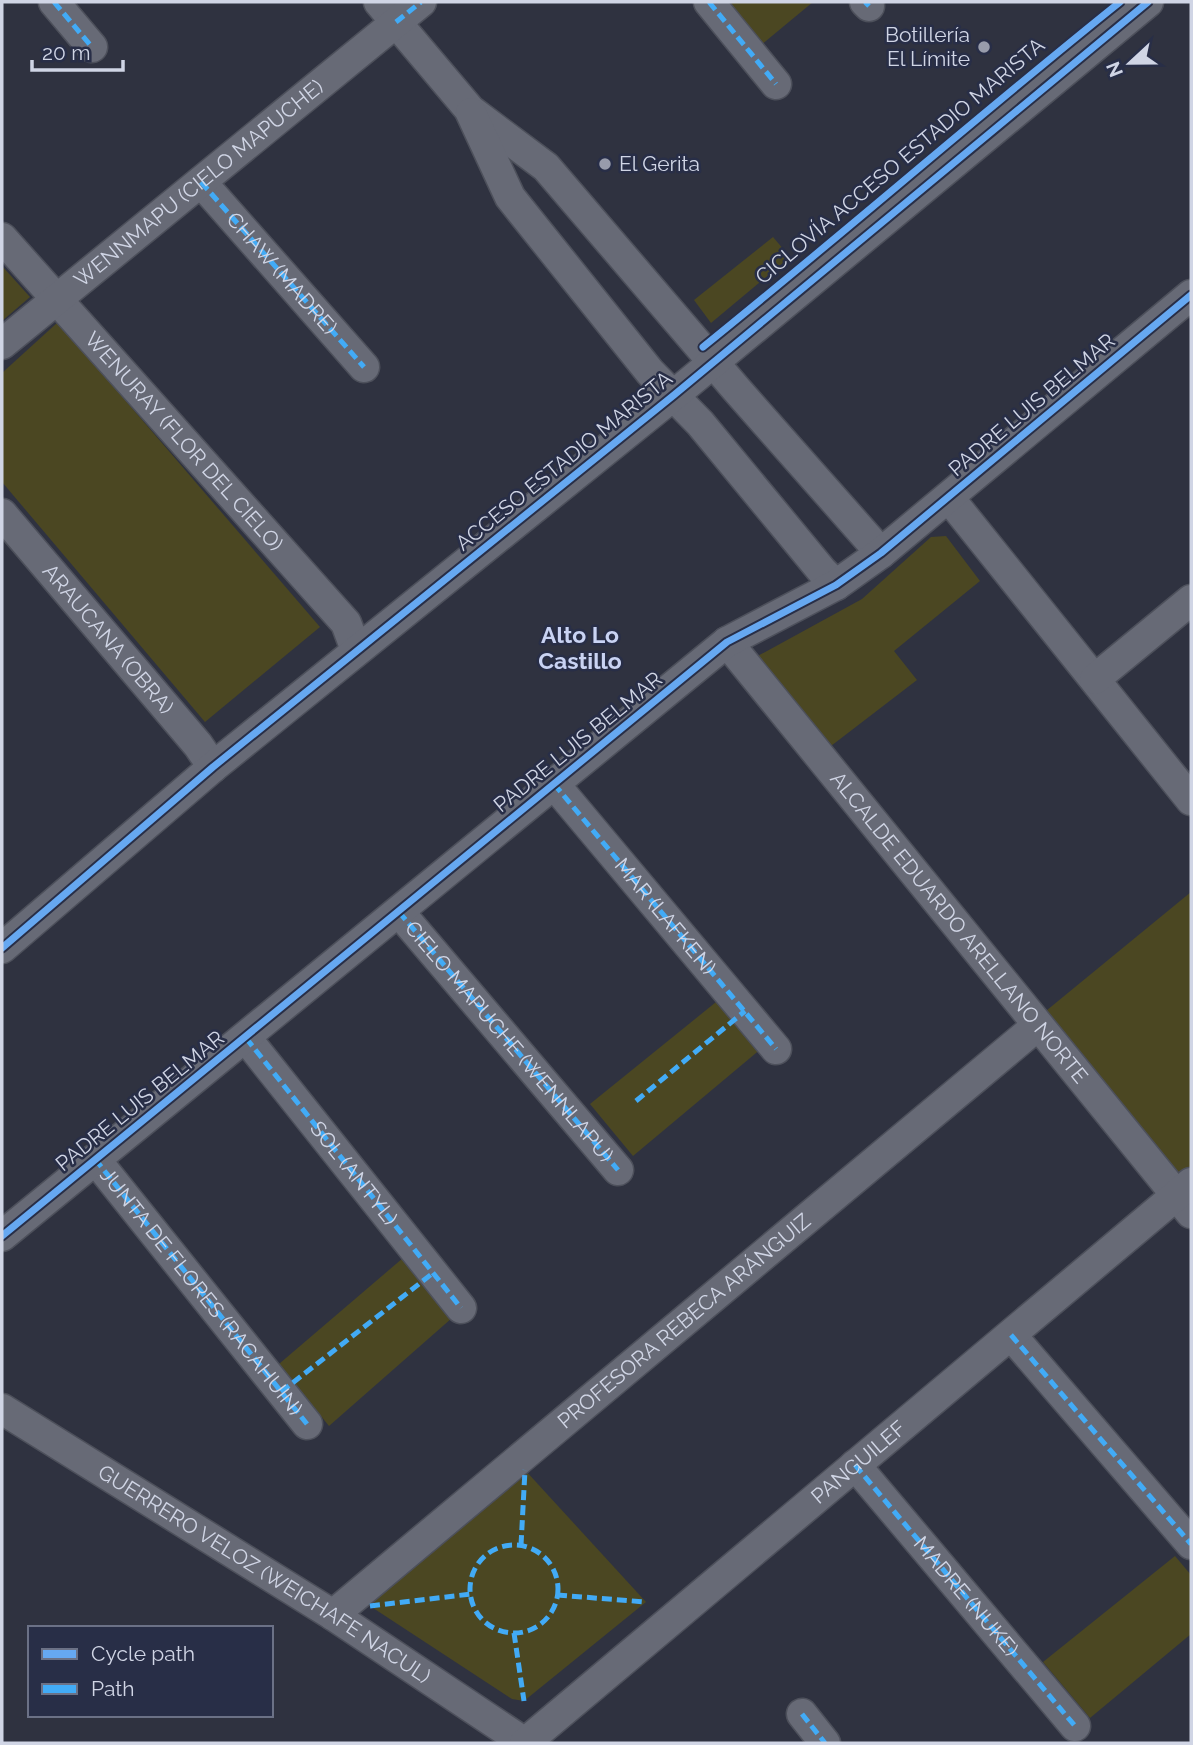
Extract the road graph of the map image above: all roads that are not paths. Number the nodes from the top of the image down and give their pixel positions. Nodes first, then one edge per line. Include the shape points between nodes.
1 (54, 2) edge
2 (421, 2) edge
3 (709, 2) edge
4 (1148, 2) edge
5 (387, 12) edge
6 (92, 47) dead end
7 (776, 84) dead end
8 (470, 110) junction
9 (201, 182) junction
10 (2, 238) edge
11 (1191, 295) edge
12 (55, 300) junction
13 (2, 344) edge
14 (714, 361) junction
15 (363, 367) dead end
16 (674, 395) junction
17 (949, 498) junction
18 (2, 514) edge
19 (881, 553) junction
20 (836, 585) junction
21 (1191, 600) edge
22 (727, 642) junction
23 (356, 650) junction
24 (1095, 679) junction
25 (212, 767) junction
26 (554, 784) junction
27 (1191, 800) edge
28 (400, 912) junction
29 (2, 948) edge
30 (1037, 1026) junction
31 (246, 1038) junction
32 (776, 1049) dead end
33 (95, 1159) junction
34 (618, 1170) dead end
35 (1186, 1197) edge
36 (2, 1236) edge
37 (461, 1308) dead end
38 (1011, 1335) junction
39 (2, 1409) edge
40 (307, 1424) dead end
41 (855, 1465) junction
42 (1191, 1544) edge
43 (333, 1615) junction
44 (802, 1714) dead end
45 (1075, 1726) dead end
46 (525, 1743) edge
47 (825, 1743) edge

1 - 6 street
2 - 5 street, WENNMAPU (CIELO MAPUCHE)
3 - 7 street
4 - 14 street, ACCESO ESTADIO MARISTA
5 - 8 street
5 - 9 street, WENNMAPU (CIELO MAPUCHE)
8 - 14 street via 546,167
8 - 16 street via 510,197 650,372
9 - 12 street, WENNMAPU (CIELO MAPUCHE)
9 - 15 street, CHAW (MADRE)
10 - 12 street, WENURAY (FLOR DEL CIELO)
11 - 17 street, PADRE LUIS BELMAR
12 - 13 street, WENNMAPU (CIELO MAPUCHE)
12 - 23 street, WENURAY (FLOR DEL CIELO) via 346,623
14 - 16 street, ACCESO ESTADIO MARISTA
14 - 19 street
16 - 20 street
16 - 23 street, ACCESO ESTADIO MARISTA
17 - 19 street, PADRE LUIS BELMAR
17 - 24 street
18 - 25 street, ARAUCANA (OBRA)
19 - 20 street, PADRE LUIS BELMAR
20 - 22 street, PADRE LUIS BELMAR
21 - 24 street
22 - 26 street, PADRE LUIS BELMAR
22 - 30 street, ALCALDE EDUARDO ARELLANO NORTE
23 - 25 street, ACCESO ESTADIO MARISTA
24 - 27 street
25 - 29 street, ACCESO ESTADIO MARISTA
26 - 28 street, PADRE LUIS BELMAR
26 - 32 street, MAR (LAFKEN)
28 - 31 street, PADRE LUIS BELMAR
28 - 34 street, CIELO MAPUCHE (WENNLAPU)
30 - 35 street, ALCALDE EDUARDO ARELLANO NORTE
30 - 43 street, PROFESORA REBECA ARÁNGUIZ
31 - 33 street, PADRE LUIS BELMAR
31 - 37 street, SOL (ANTYL)
33 - 36 street, PADRE LUIS BELMAR
33 - 40 street, JUNTA DE FLORES (RACAHUIN)
35 - 38 street, PANGUILEF
38 - 41 street, PANGUILEF
38 - 42 street
39 - 43 street, GUERRERO VELOZ (WEICHAFE NACUL)
41 - 45 street, MADRE (NUKE)
41 - 46 street, PANGUILEF
43 - 46 street, GUERRERO VELOZ (WEICHAFE NACUL)
44 - 47 street

